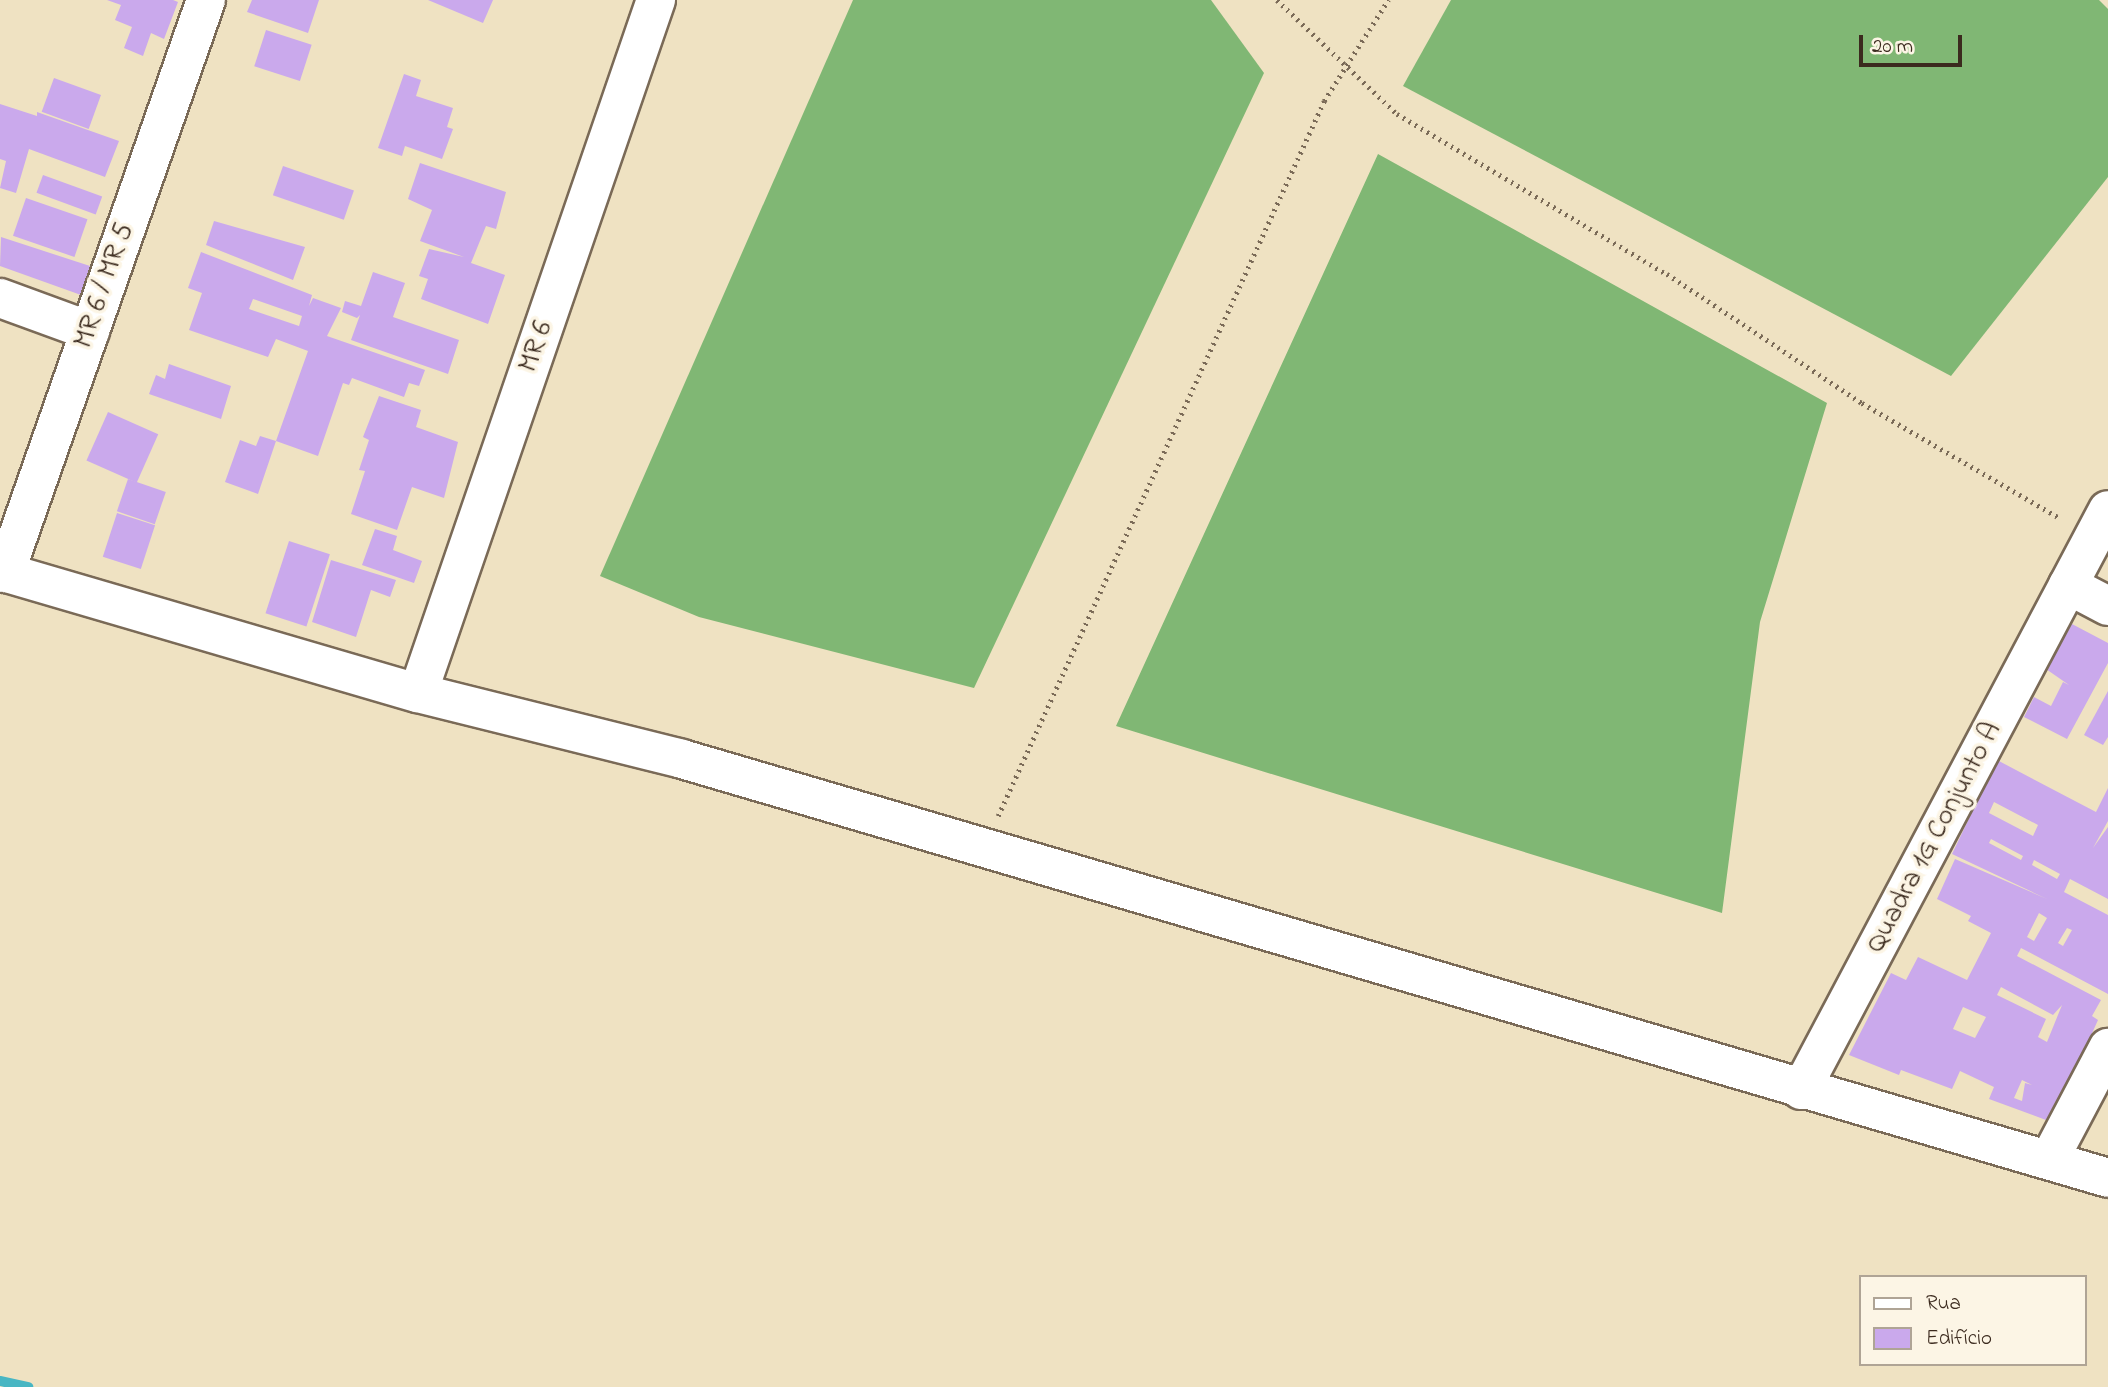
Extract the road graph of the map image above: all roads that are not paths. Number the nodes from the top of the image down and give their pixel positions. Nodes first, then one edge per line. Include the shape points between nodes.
1 (206, 0) edge
2 (656, 0) edge
3 (0, 298) edge
4 (90, 331) junction
5 (2101, 524) edge
6 (3, 572) edge
7 (2068, 585) junction
8 (2108, 606) edge
9 (418, 693) junction
10 (2108, 1048) edge
11 (1801, 1090) junction
12 (2049, 1160) junction
13 (2108, 1178) edge

1 - 4 street, MR 6 / MR 5
2 - 9 street, MR 6
3 - 4 street
4 - 6 street, MR 6 / MR 5
5 - 7 street, Quadra 1G Conjunto A
6 - 9 street
7 - 8 street
7 - 11 street, Quadra 1G Conjunto A
9 - 11 street via 682,759
10 - 12 street
11 - 12 street
12 - 13 street

